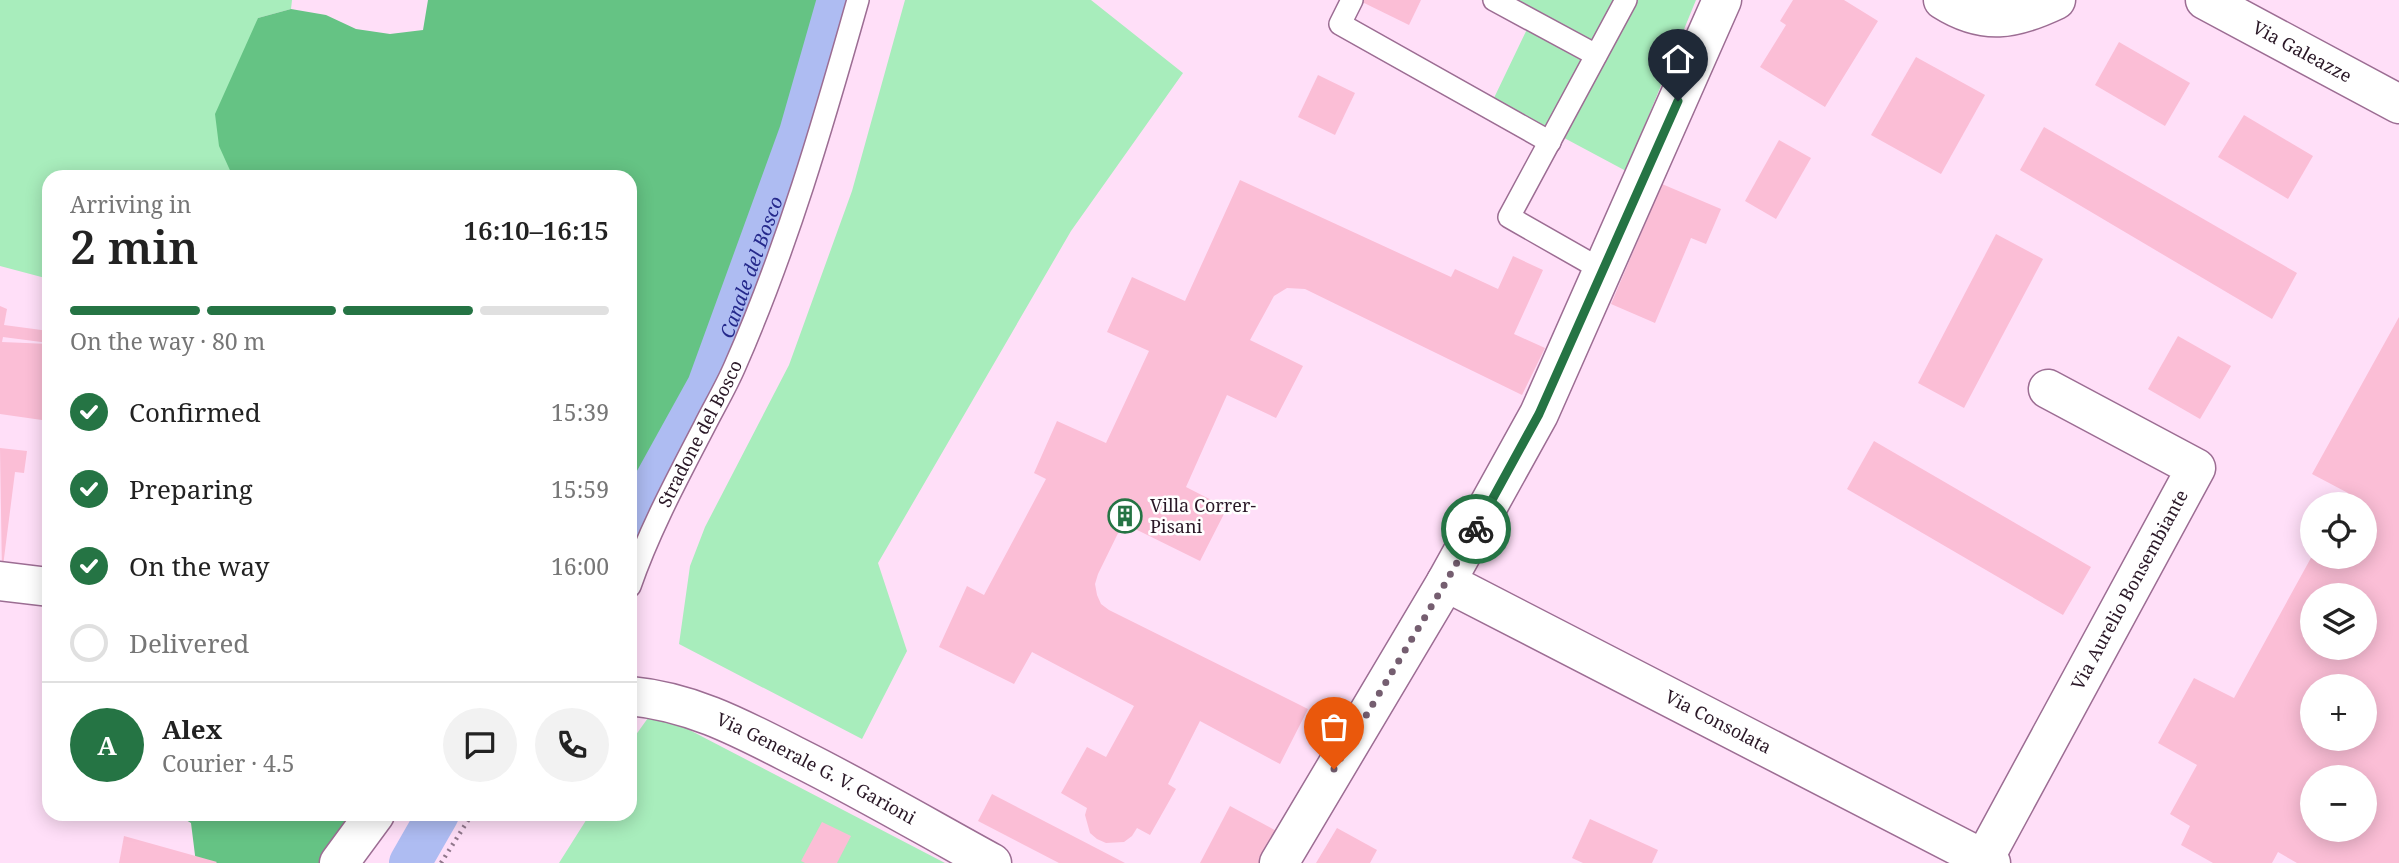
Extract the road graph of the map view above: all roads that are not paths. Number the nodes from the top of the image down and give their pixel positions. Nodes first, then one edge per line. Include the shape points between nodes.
1 (858, 0) edge
2 (1352, 0) edge
3 (1494, 0) edge
4 (1626, 0) edge
5 (1722, 0) edge
6 (1943, 0) edge
7 (2056, 0) edge
8 (2205, 0) edge
9 (1596, 55) junction
10 (2399, 104) edge
11 (1550, 142) junction
12 (1602, 270) junction
13 (2048, 389) dead end
14 (637, 570) edge
15 (0, 581) edge
16 (1446, 582) junction
17 (42, 586) edge
18 (637, 697) edge
19 (370, 821) edge
20 (1988, 861) edge
21 (339, 863) edge
22 (992, 863) edge
23 (1279, 863) edge

1 - 14 lane, Stradone del Bosco via 814,154 771,276 735,368
2 - 11 lane via 1340,24
3 - 9 lane
4 - 9 lane
5 - 12 street
6 - 7 street via 1982,18 2027,14
8 - 10 street, Via Galeazze
9 - 11 lane
11 - 12 lane via 1509,217
12 - 16 street via 1539,414
13 - 20 street, Via Aurelio Bonsembiante via 2196,468
15 - 17 street
16 - 20 street, Via Consolata
16 - 23 street
18 - 22 street, Via Generale G. V. Garioni via 688,706 717,718 837,777
19 - 21 street

